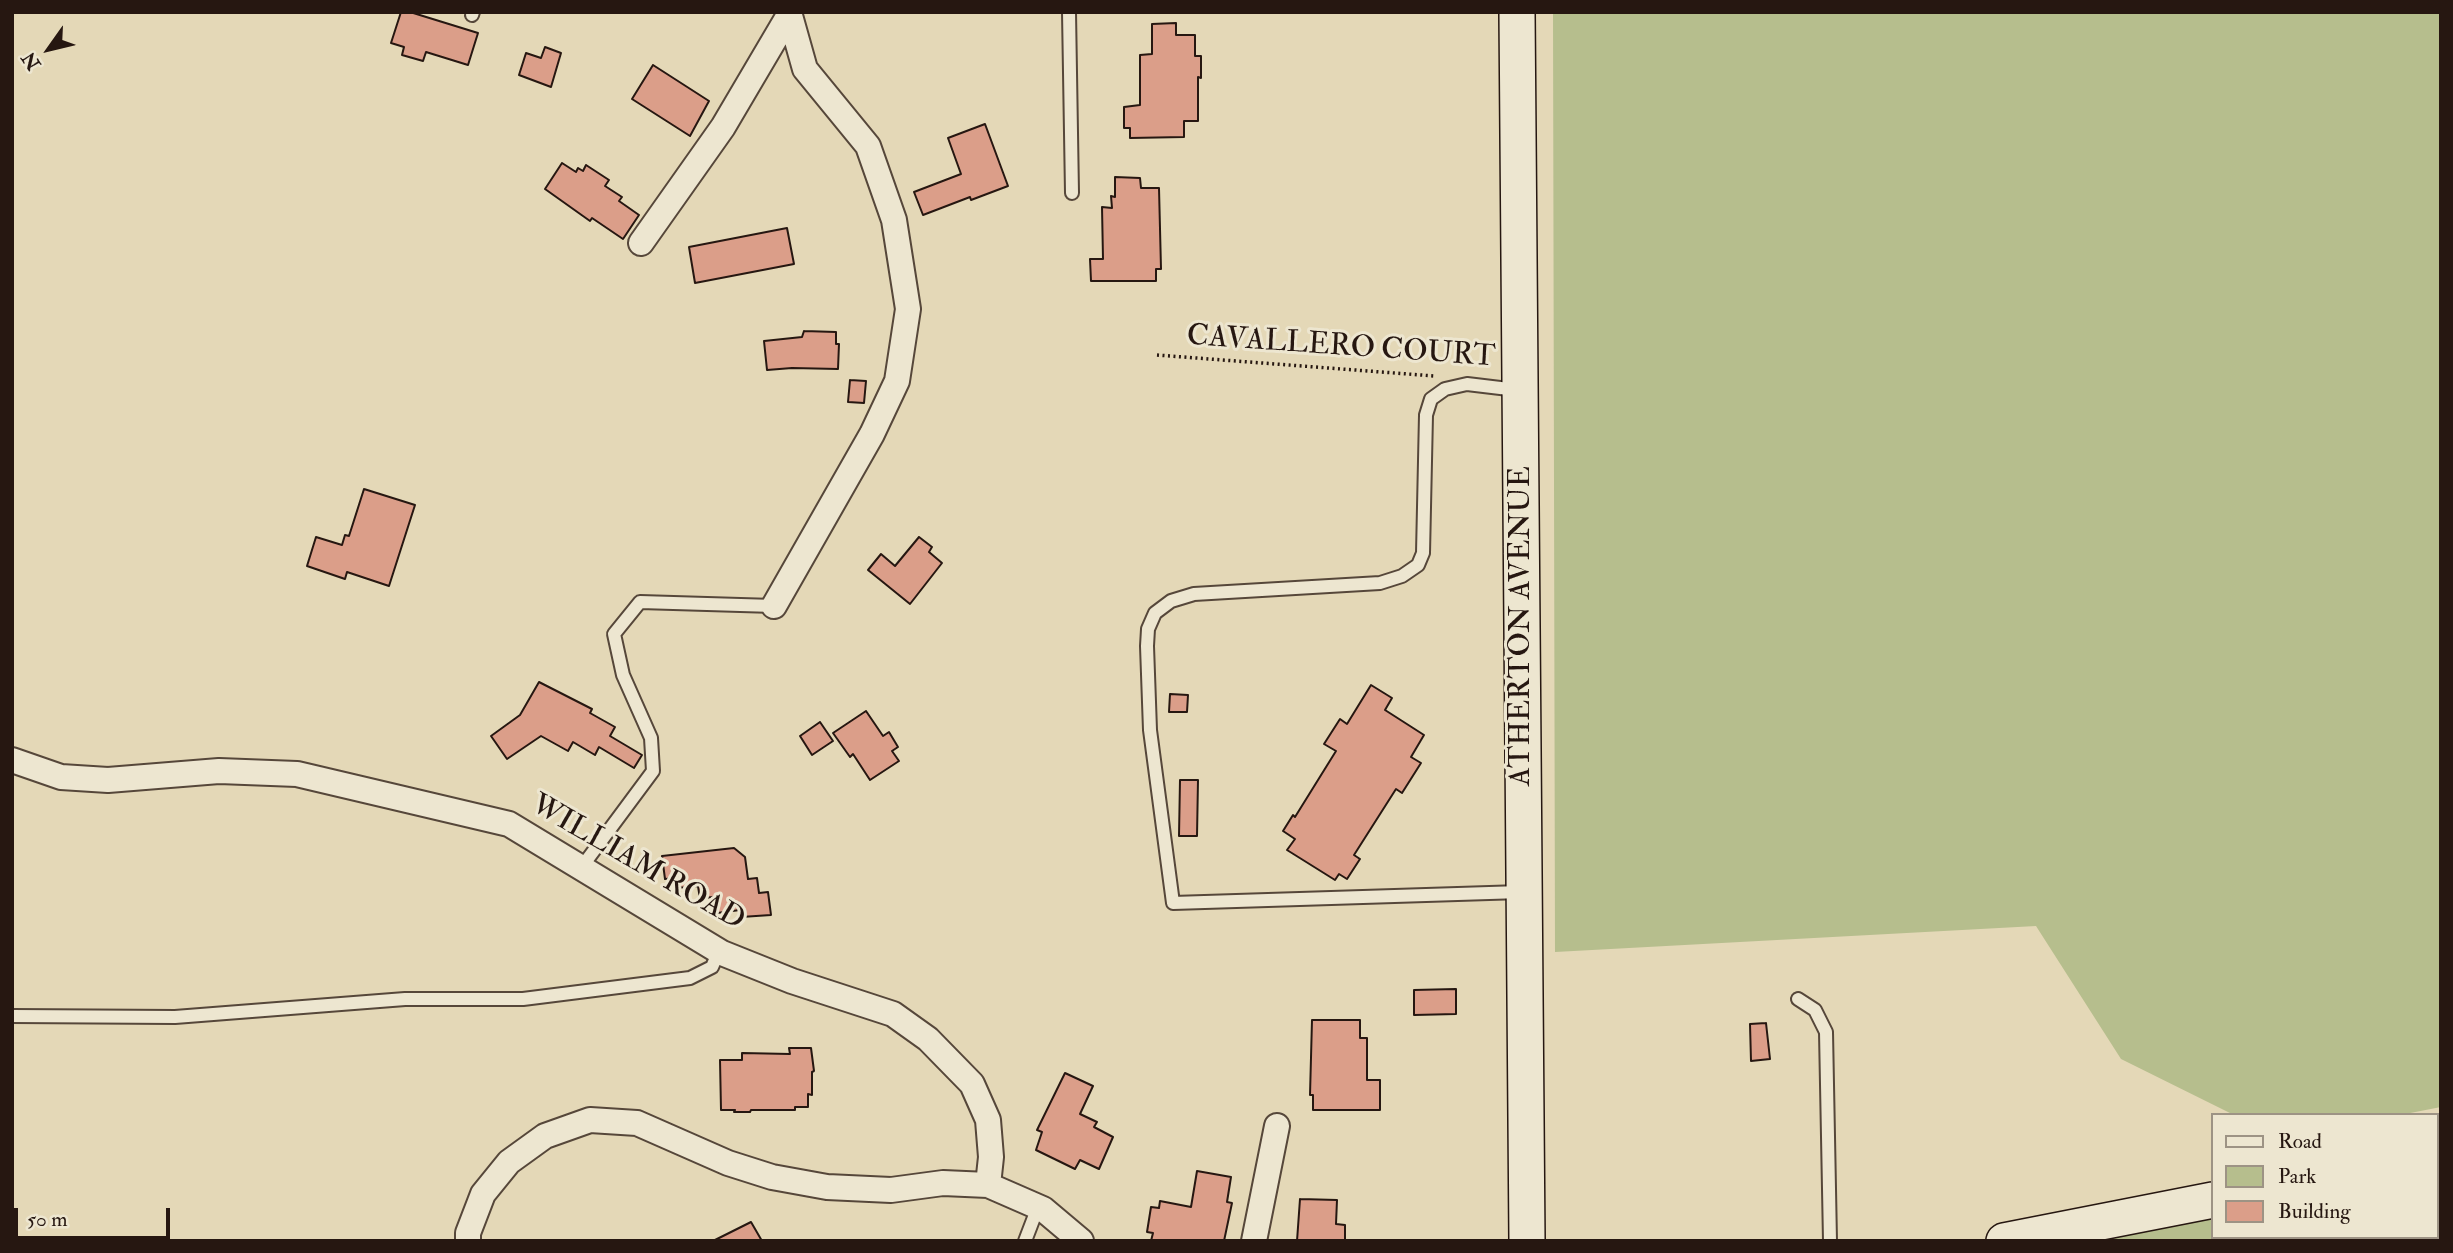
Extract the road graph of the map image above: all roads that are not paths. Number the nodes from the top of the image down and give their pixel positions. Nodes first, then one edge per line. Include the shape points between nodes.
1 (1069, 12) edge
2 (1517, 12) edge
3 (789, 14) edge
4 (1072, 193) dead end
5 (641, 243) dead end
6 (1521, 390) junction
7 (774, 606) joint
8 (12, 760) edge
9 (580, 868) junction
10 (1524, 892) junction
11 (719, 951) junction
12 (1798, 999) dead end
13 (12, 1016) edge
14 (1277, 1126) dead end
15 (988, 1185) junction
16 (2212, 1200) edge
17 (1038, 1207) junction
18 (468, 1241) edge
19 (1025, 1241) edge
20 (1081, 1241) edge
21 (1254, 1241) edge
22 (1527, 1241) edge
23 (1830, 1241) edge
24 (2004, 1241) edge

1 - 4 lane
2 - 6 main road, ATHERTON AVENUE
3 - 5 street via 723,127
3 - 7 street via 805,69 867,146 894,220 908,309 897,381
6 - 10 main road, ATHERTON AVENUE
6 - 10 lane via 1467,384 1445,389 1431,399 1426,415 1423,553 1418,565 1402,576 1380,583 1194,594 1171,601 1155,613 1147,646 1150,730 1173,903
7 - 9 lane via 640,601 614,634 623,675 651,738 653,771
8 - 9 street, WILLIAM ROAD via 61,778 219,771 297,774 509,824
9 - 11 street, WILLIAM ROAD
10 - 22 main road, ATHERTON AVENUE
11 - 13 lane via 712,967 690,978 523,999 405,999 175,1017
11 - 15 street, WILLIAM ROAD via 893,1014 928,1039 972,1084 988,1120
12 - 23 lane via 1815,1010 1826,1032
14 - 21 street
15 - 17 street
15 - 18 street via 943,1183 891,1190 827,1187 728,1163 637,1123 590,1120 545,1136 509,1162 483,1194
16 - 24 main road
17 - 19 lane
17 - 20 street

